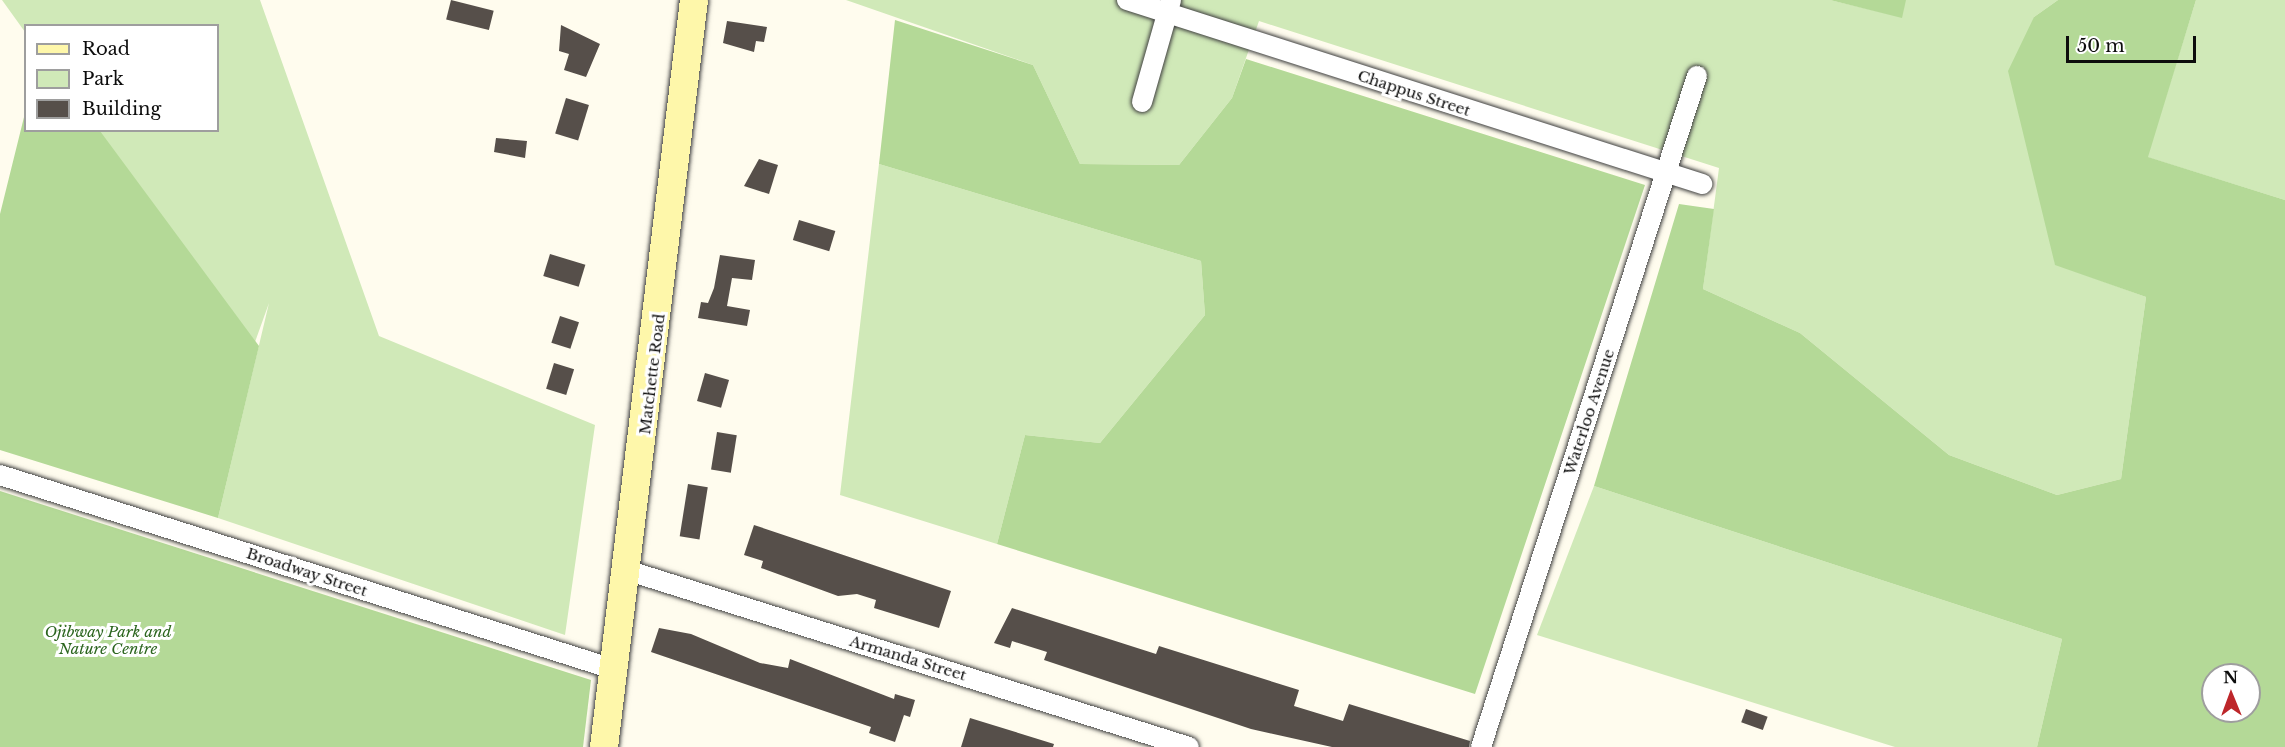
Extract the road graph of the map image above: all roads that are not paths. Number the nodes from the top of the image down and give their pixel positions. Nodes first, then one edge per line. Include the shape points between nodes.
1 (694, 0) edge
2 (1127, 0) edge
3 (1169, 7) edge
4 (1697, 76) dead end
5 (1142, 102) dead end
6 (1666, 173) junction
7 (1702, 184) dead end
8 (0, 475) edge
9 (626, 570) junction
10 (613, 669) junction
11 (604, 747) edge
12 (1189, 747) edge
13 (1481, 747) edge

1 - 9 street, Matchette Road
2 - 3 street, Chappus Street
3 - 5 street
3 - 6 street, Chappus Street
4 - 6 street, Waterloo Avenue
6 - 7 street, Chappus Street
6 - 13 street, Waterloo Avenue
8 - 10 street, Broadway Street
9 - 10 street, Matchette Road
9 - 12 street, Armanda Street
10 - 11 street, Matchette Road

